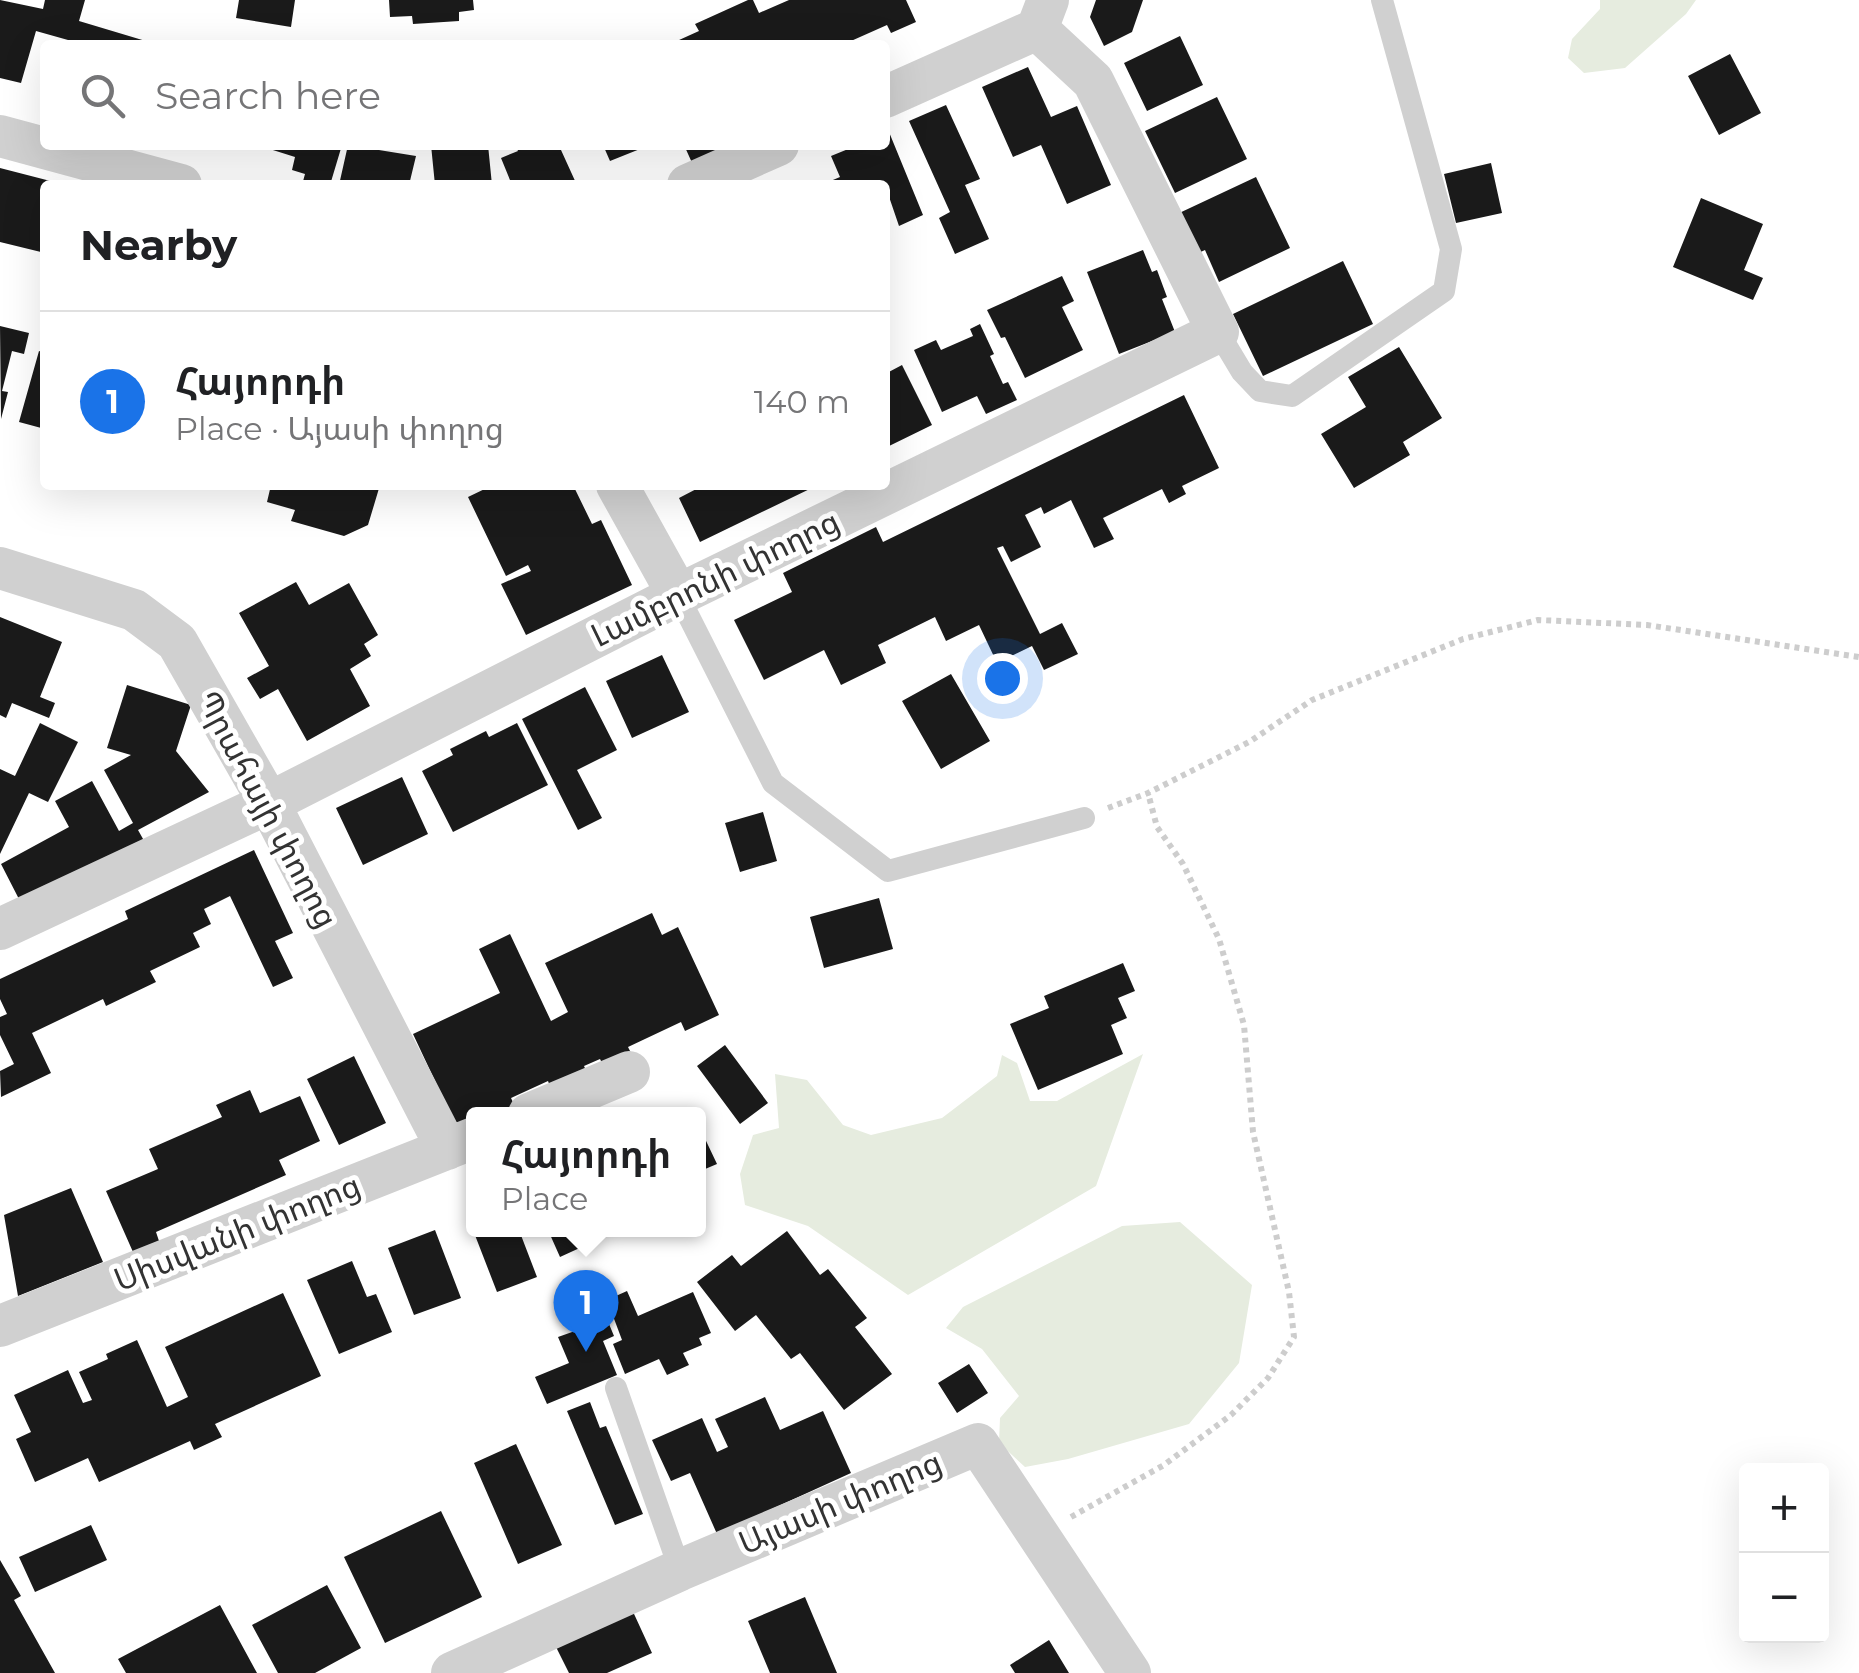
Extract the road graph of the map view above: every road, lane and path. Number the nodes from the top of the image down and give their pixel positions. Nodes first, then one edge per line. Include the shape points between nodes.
1 (1382, 0) edge
2 (1042, 14) edge
3 (890, 94) edge
4 (0, 136) edge
5 (40, 147) edge
6 (52, 150) edge
7 (767, 150) edge
8 (163, 180) edge
9 (699, 180) edge
10 (1218, 332) junction
11 (620, 490) edge
12 (0, 568) edge
13 (678, 595) junction
14 (1859, 657) edge
15 (1148, 793) junction
16 (268, 803) junction
17 (1084, 818) joint
18 (0, 929) edge
19 (629, 1072) dead end
20 (546, 1107) edge
21 (460, 1144) edge
22 (0, 1326) edge
23 (616, 1388) dead end
24 (1038, 1531) junction
25 (680, 1570) junction
26 (452, 1673) edge
27 (1130, 1673) edge

1 - 10 lane via 1451,249 1444,290 1292,396 1260,391
2 - 3 street
2 - 10 street via 1094,82
4 - 5 street
6 - 8 street
7 - 9 street
10 - 13 street, Լամբրոնի փողոց
11 - 13 street
12 - 16 street, Պրահայի փողոց via 134,610 177,642
13 - 16 street, Լամբրոնի փողոց
13 - 17 lane via 773,783 888,871
14 - 15 path via 1647,624 1538,620 1463,639 1312,700
15 - 17 path
15 - 24 path via 1156,827 1183,864 1218,939 1244,1025 1253,1132 1294,1337 1268,1378 1231,1415 1164,1465
16 - 18 street, Լամբրոնի փողոց
16 - 21 street, Պրահայի փողոց
19 - 20 street
21 - 22 street, Սիսվանի փողոց
23 - 25 lane
24 - 25 street, Այասի փողոց via 978,1444
24 - 27 street, Այասի փողոց
25 - 26 street, Այասի փողոց

